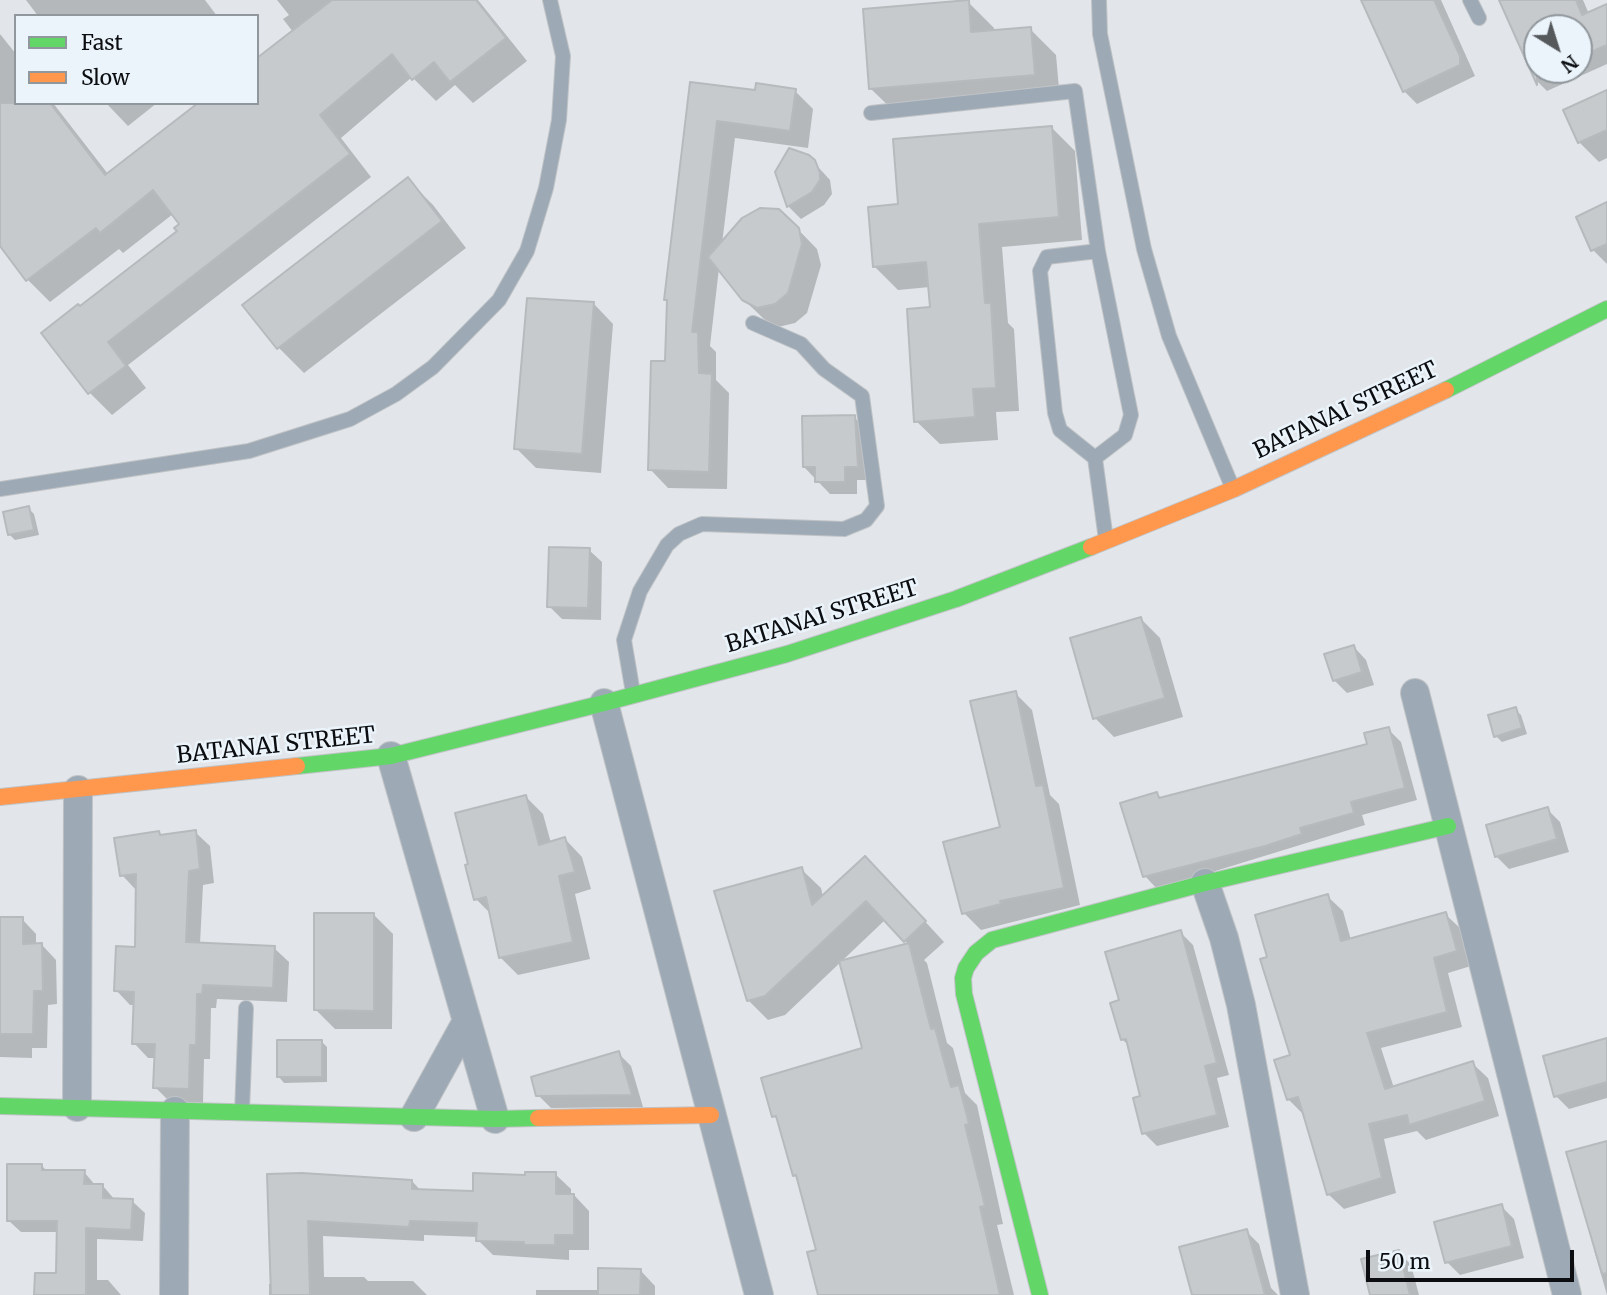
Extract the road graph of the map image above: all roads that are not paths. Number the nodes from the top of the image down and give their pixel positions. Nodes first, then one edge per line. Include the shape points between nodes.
1 (550, 0) edge
2 (1099, 0) edge
3 (1470, 0) edge
4 (1479, 18) dead end
5 (871, 113) dead end
6 (1098, 251) junction
7 (1607, 309) edge
8 (752, 323) dead end
9 (1095, 458) junction
10 (0, 489) edge
11 (1234, 489) junction
12 (1106, 541) junction
13 (1415, 693) dead end
14 (634, 695) junction
15 (604, 704) junction
16 (391, 757) junction
17 (78, 790) junction
18 (0, 797) edge
19 (1448, 826) junction
20 (1205, 883) junction
21 (246, 1008) dead end
22 (467, 1021) junction
23 (0, 1107) edge
24 (77, 1107) junction
25 (175, 1111) junction
26 (242, 1112) junction
27 (711, 1115) junction
28 (414, 1117) junction
29 (495, 1119) junction
30 (174, 1295) edge
31 (759, 1295) edge
32 (1040, 1295) edge
33 (1295, 1295) edge
34 (1567, 1295) edge

1 - 10 lane via 563,56 559,120 546,188 527,251 499,300 433,367 350,419 250,451
2 - 11 lane via 1100,34 1144,249 1169,336
3 - 4 lane
5 - 6 lane via 1075,91
6 - 9 lane via 1131,415 1125,435
6 - 9 lane via 1047,257 1041,271 1055,413 1060,430
7 - 11 street, BATANAI STREET
8 - 14 lane via 801,344 824,369 862,396 877,506 866,520 845,529 702,524 679,534 667,545 640,592 624,640
9 - 12 lane
11 - 12 street, BATANAI STREET
12 - 14 street, BATANAI STREET via 787,654
13 - 19 street
14 - 15 street, BATANAI STREET
15 - 16 street, BATANAI STREET
15 - 27 street
16 - 17 street, BATANAI STREET
16 - 22 street
17 - 18 street, BATANAI STREET
17 - 24 street
19 - 20 street
19 - 34 street
20 - 32 street via 992,940 966,968 964,994
20 - 33 street via 1241,1005
21 - 26 lane
22 - 28 street
22 - 29 street
23 - 24 street
24 - 25 street
25 - 26 street
25 - 30 street
26 - 28 street
27 - 29 street
27 - 31 street
28 - 29 street

